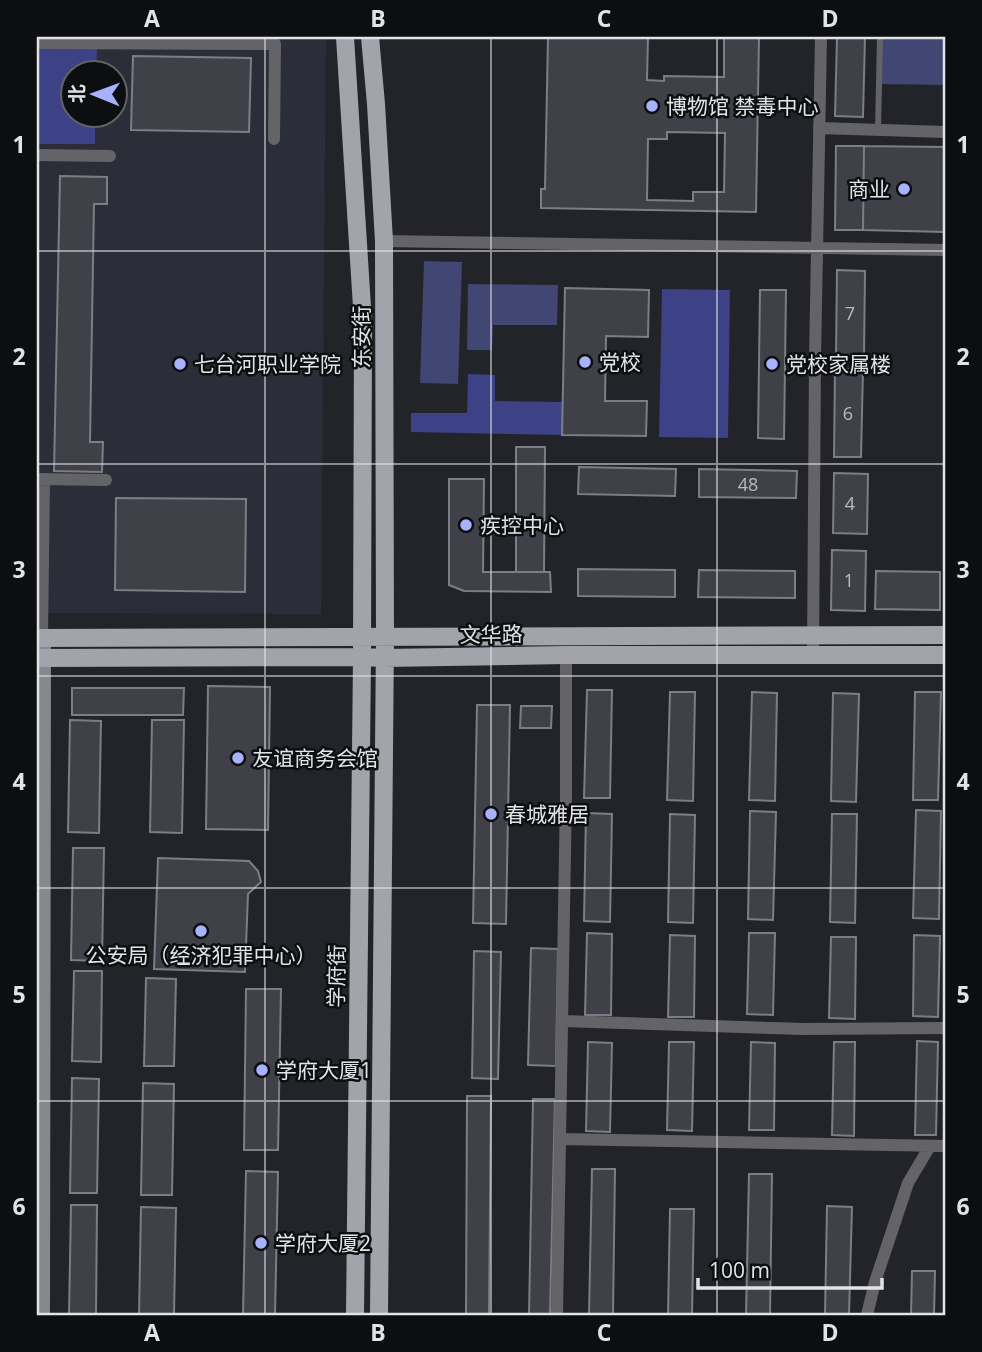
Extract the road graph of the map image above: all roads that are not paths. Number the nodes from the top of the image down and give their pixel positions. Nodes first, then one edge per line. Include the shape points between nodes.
1 (345, 37) edge
2 (370, 37) edge
3 (821, 37) edge
4 (880, 37) edge
5 (37, 43) edge
6 (819, 128) junction
7 (878, 130) junction
8 (945, 132) edge
9 (274, 139) dead end
10 (37, 155) edge
11 (110, 156) dead end
12 (384, 241) junction
13 (817, 247) junction
14 (945, 250) edge
15 (40, 479) edge
16 (106, 480) dead end
17 (945, 635) edge
18 (812, 636) junction
19 (361, 637) junction
20 (40, 638) edge
21 (385, 638) junction
22 (566, 655) junction
23 (945, 655) edge
24 (813, 656) junction
25 (362, 657) junction
26 (39, 658) edge
27 (384, 658) junction
28 (562, 1021) junction
29 (945, 1028) edge
30 (560, 1139) junction
31 (930, 1146) junction
32 (945, 1146) edge
33 (41, 1315) edge
34 (355, 1315) edge
35 (379, 1315) edge
36 (557, 1315) edge
37 (867, 1315) edge

1 - 19 main road, 东安街 via 363,323
2 - 12 main road, 东安街
3 - 6 street
4 - 7 lane
5 - 9 street via 275,44
6 - 7 street
6 - 13 street
7 - 8 street
10 - 11 street
12 - 13 street
12 - 21 main road, 东安街
13 - 14 street
13 - 18 street
15 - 16 street
15 - 20 street
17 - 18 main road, 文华路
18 - 21 main road, 文华路
18 - 24 street
19 - 20 main road, 文华路
19 - 21 main road, 文华路
19 - 25 main road, 学府街
20 - 26 street
21 - 27 main road
22 - 24 main road, 文华路
22 - 27 main road, 文华路
22 - 28 street
23 - 24 main road, 文华路
25 - 26 main road, 文华路
25 - 27 main road, 文华路
25 - 34 main road, 学府街
26 - 33 street
27 - 35 main road
28 - 29 street via 803,1029
28 - 30 street
30 - 31 street
30 - 36 street
31 - 32 street
31 - 37 street via 908,1183

